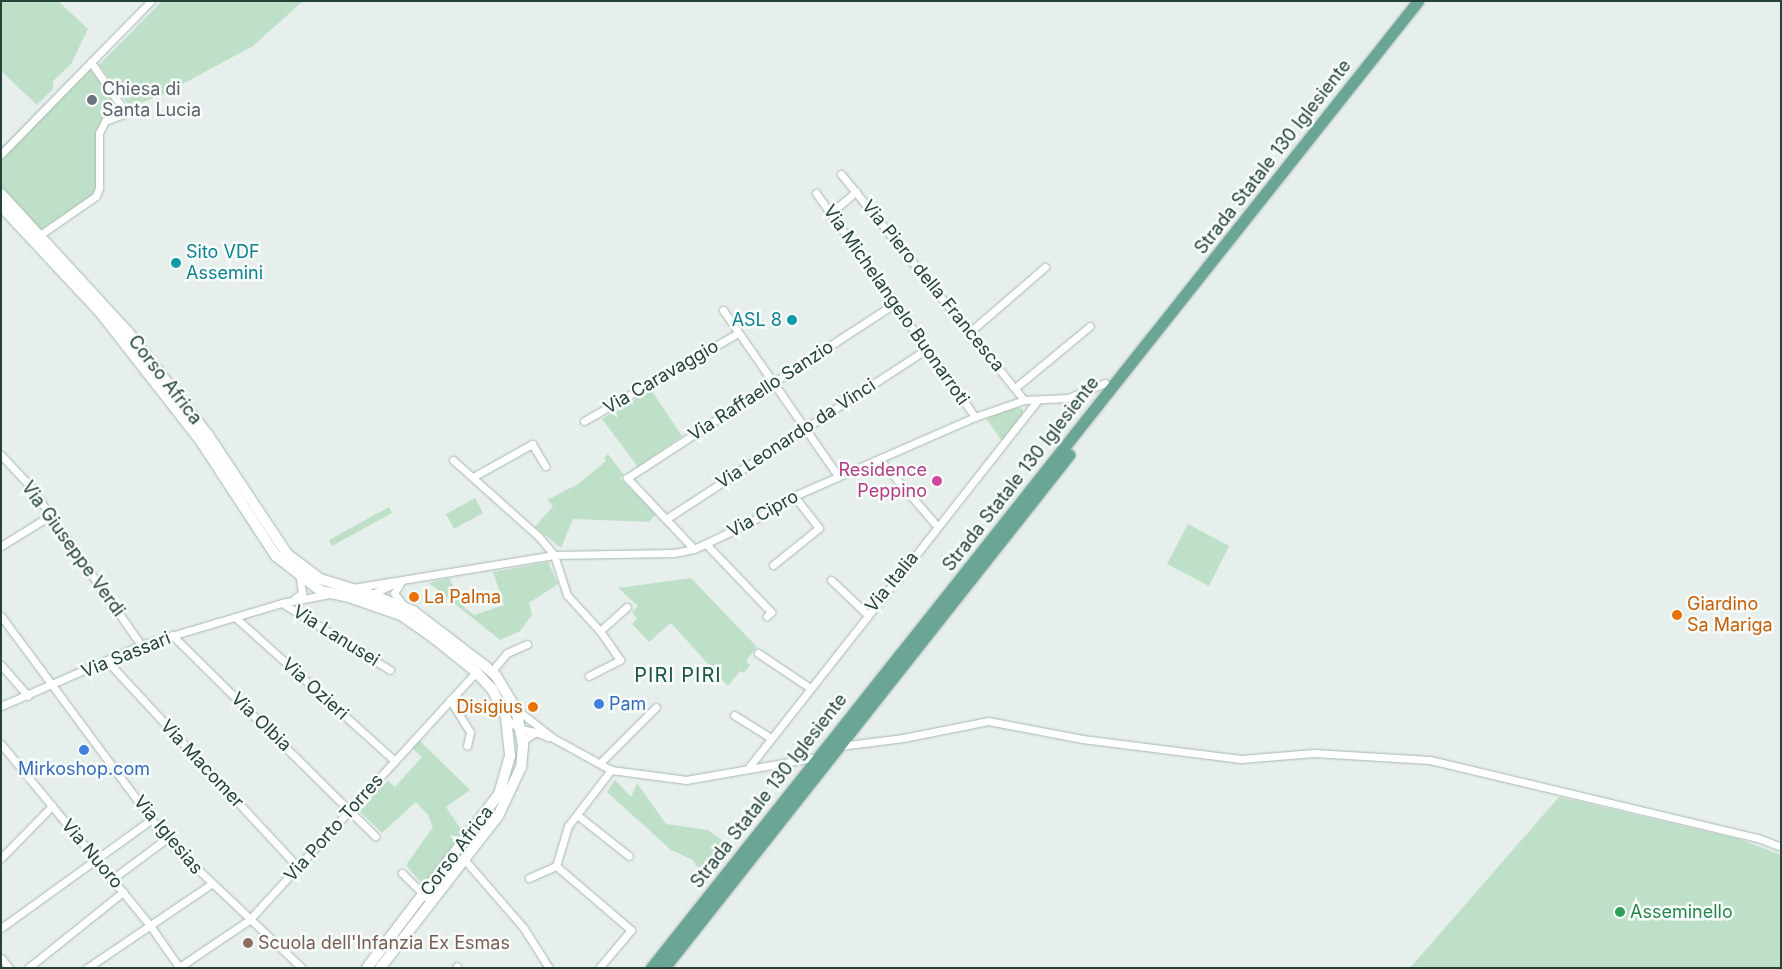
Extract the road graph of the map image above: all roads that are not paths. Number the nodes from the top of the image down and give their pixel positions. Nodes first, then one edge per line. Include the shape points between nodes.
1 (152, 1) edge
2 (1418, 1) edge
3 (1427, 1) edge
4 (91, 62) junction
5 (1, 154) edge
6 (842, 174) dead end
7 (856, 192) junction
8 (816, 193) dead end
9 (1, 194) edge
10 (1, 206) edge
11 (831, 213) junction
12 (40, 236) junction
13 (1045, 267) dead end
14 (895, 303) junction
15 (723, 310) dead end
16 (1090, 326) dead end
17 (971, 331) junction
18 (738, 334) junction
19 (927, 349) junction
20 (1105, 383) dead end
21 (773, 384) junction
22 (1015, 388) junction
23 (1024, 400) junction
24 (1038, 400) junction
25 (975, 417) junction
26 (584, 421) dead end
27 (804, 428) junction
28 (1, 455) edge
29 (453, 460) dead end
30 (880, 460) junction
31 (545, 466) dead end
32 (838, 476) junction
33 (473, 477) junction
34 (794, 496) junction
35 (51, 516) junction
36 (666, 519) junction
37 (937, 526) junction
38 (3, 542) edge
39 (707, 544) junction
40 (694, 549) junction
41 (554, 555) junction
42 (773, 565) dead end
43 (314, 576) junction
44 (300, 578) junction
45 (403, 580) junction
46 (831, 580) dead end
47 (318, 589) junction
48 (347, 590) junction
49 (332, 594) junction
50 (372, 594) junction
51 (295, 598) junction
52 (282, 603) junction
53 (627, 608) dead end
54 (413, 612) junction
55 (867, 614) junction
56 (1, 616) edge
57 (767, 616) dead end
58 (236, 617) junction
59 (600, 631) junction
60 (172, 635) junction
61 (527, 644) dead end
62 (142, 645) junction
63 (758, 653) dead end
64 (106, 662) junction
65 (1, 665) edge
66 (390, 670) dead end
67 (476, 672) junction
68 (491, 672) junction
69 (589, 676) dead end
70 (51, 686) junction
71 (810, 688) junction
72 (28, 696) junction
73 (450, 700) junction
74 (1, 706) edge
75 (656, 707) dead end
76 (516, 709) junction
77 (734, 716) dead end
78 (506, 720) junction
79 (520, 728) junction
80 (536, 732) junction
81 (553, 738) junction
82 (772, 738) junction
83 (1, 744) edge
84 (468, 746) dead end
85 (523, 746) junction
86 (840, 746) junction
87 (818, 757) junction
88 (395, 761) junction
89 (600, 763) junction
90 (749, 767) junction
91 (612, 770) junction
92 (52, 806) junction
93 (350, 809) junction
94 (577, 815) junction
95 (152, 819) junction
96 (375, 836) dead end
97 (166, 839) junction
98 (1781, 847) edge
99 (460, 856) junction
100 (629, 856) dead end
101 (1, 858) edge
102 (96, 860) junction
103 (556, 866) junction
104 (298, 867) junction
105 (402, 872) dead end
106 (529, 878) dead end
107 (112, 879) junction
108 (211, 884) junction
109 (123, 892) junction
110 (428, 899) junction
111 (249, 920) junction
112 (149, 924) junction
113 (1, 928) edge
114 (1, 958) edge
115 (178, 967) edge
116 (9, 968) edge
117 (28, 968) edge
118 (87, 968) edge
119 (302, 968) edge
120 (367, 968) edge
121 (380, 968) edge
122 (549, 968) edge
123 (599, 968) edge
124 (651, 968) edge
125 (664, 968) edge

1 - 4 street
2 - 87 main road, Strada Statale 130 Iglesiente
3 - 86 main road, Strada Statale 130 Iglesiente
4 - 5 street
4 - 12 street via 126,113 106,121 98,133 99,188 96,196
6 - 7 street, Via Piero della Francesca
7 - 11 street
7 - 17 street, Via Piero della Francesca
8 - 11 street, Via Michelangelo Buonarroti
9 - 12 street, Corso Africa
10 - 44 street, Corso Africa via 100,312 200,440 276,556
11 - 14 street, Via Michelangelo Buonarroti
12 - 43 street, Corso Africa via 128,332 208,435 287,554
13 - 17 street
14 - 19 street, Via Michelangelo Buonarroti
14 - 21 street, Via Raffaello Sanzio
15 - 18 street
16 - 22 street
17 - 22 street, Via Piero della Francesca
18 - 21 street
18 - 26 street, Via Caravaggio
19 - 25 street, Via Michelangelo Buonarroti
19 - 27 street, Via Leonardo da Vinci
20 - 24 street, Via Cipro via 1068,398
21 - 27 street
21 - 36 street, Via Raffaello Sanzio via 627,478
22 - 23 street, Via Piero della Francesca
23 - 24 street, Via Cipro
23 - 25 street, Via Cipro
24 - 37 street, Via Italia via 1030,414
25 - 30 street, Via Cipro
27 - 32 street
27 - 36 street, Via Leonardo da Vinci
28 - 35 street, Via Giuseppe Verdi via 29,484
29 - 33 street
30 - 32 street, Via Cipro
30 - 37 street
31 - 33 street via 532,444
32 - 34 street, Via Cipro
33 - 41 street
34 - 39 street, Via Cipro
34 - 42 street via 819,528
35 - 38 street
35 - 62 street, Via Giuseppe Verdi
36 - 40 street
37 - 55 street, Via Italia
39 - 40 street, Via Cipro
39 - 57 street via 771,612
40 - 41 street, Via Cipro via 674,553
41 - 45 street, Via Cipro
41 - 59 street via 567,595
43 - 47 street
43 - 48 street, Corso Africa
44 - 47 street, Corso Africa
44 - 51 street via 302,593
45 - 48 street, Via Cipro
45 - 50 street, Via Cipro
45 - 54 street via 394,593 396,599
46 - 55 street
47 - 48 street, Via Sassari
47 - 49 street, Corso Africa
47 - 51 street, Via Sassari
48 - 49 street, Corso Africa
48 - 50 street, Corso Africa
48 - 67 street, Corso Africa via 401,616
49 - 52 street, Via Sassari
50 - 54 street, Corso Africa
51 - 52 street, Via Sassari
52 - 58 street, Via Sassari
52 - 66 street, Via Lanusei
53 - 59 street
54 - 68 street, Corso Africa
55 - 71 street, Via Italia
56 - 70 street, Via Iglesias
58 - 60 street, Via Sassari
58 - 88 street, Via Ozieri
59 - 69 street via 620,660
60 - 62 street, Via Sassari
60 - 93 street, Via Olbia
61 - 68 street via 507,652
62 - 64 street, Via Sassari
63 - 71 street
64 - 70 street, Via Sassari
64 - 104 street, Via Macomer
65 - 72 street
67 - 73 street, Via Porto Torres
67 - 78 street, Corso Africa via 492,689
68 - 76 street, Corso Africa
70 - 72 street, Via Sassari
70 - 95 street, Via Iglesias
71 - 82 street, Via Italia
72 - 74 street, Via Sassari
73 - 84 street via 470,732
73 - 88 street, Via Porto Torres
75 - 89 street
76 - 79 street, Corso Africa
76 - 81 street
77 - 82 street
78 - 79 street
78 - 99 street, Corso Africa via 510,751 506,774 499,794
79 - 80 street
79 - 85 street, Corso Africa
80 - 81 street
80 - 85 street via 525,739
81 - 89 street
82 - 90 street, Via Italia
83 - 92 street, Via Nuoro
85 - 99 street, Corso Africa via 521,767 498,816
86 - 98 street via 903,738 988,721 1082,738 1241,759 1314,753 1430,760 1758,838
86 - 125 main road, Strada Statale 130 Iglesiente
87 - 90 street
87 - 124 main road, Strada Statale 130 Iglesiente
88 - 93 street, Via Porto Torres
89 - 91 street
90 - 91 street via 686,780
91 - 94 street
92 - 101 street
92 - 102 street, Via Nuoro
93 - 96 street, Via Olbia
93 - 104 street, Via Porto Torres
94 - 100 street
94 - 103 street via 568,826
95 - 97 street, Via Iglesias
95 - 102 street
97 - 107 street
97 - 108 street, Via Iglesias
99 - 110 street, Corso Africa
99 - 122 street via 523,927
102 - 107 street, Via Nuoro
102 - 113 street
103 - 106 street
103 - 123 street via 631,930
104 - 111 street, Via Porto Torres
105 - 110 street
107 - 109 street, Via Nuoro
108 - 111 street, Via Iglesias
108 - 112 street
109 - 112 street, Via Nuoro
109 - 117 street
110 - 120 street, Corso Africa
110 - 121 street, Corso Africa
111 - 115 street, Via Porto Torres
111 - 119 street, Via Iglesias
112 - 115 street, Via Nuoro
112 - 118 street
114 - 116 street

